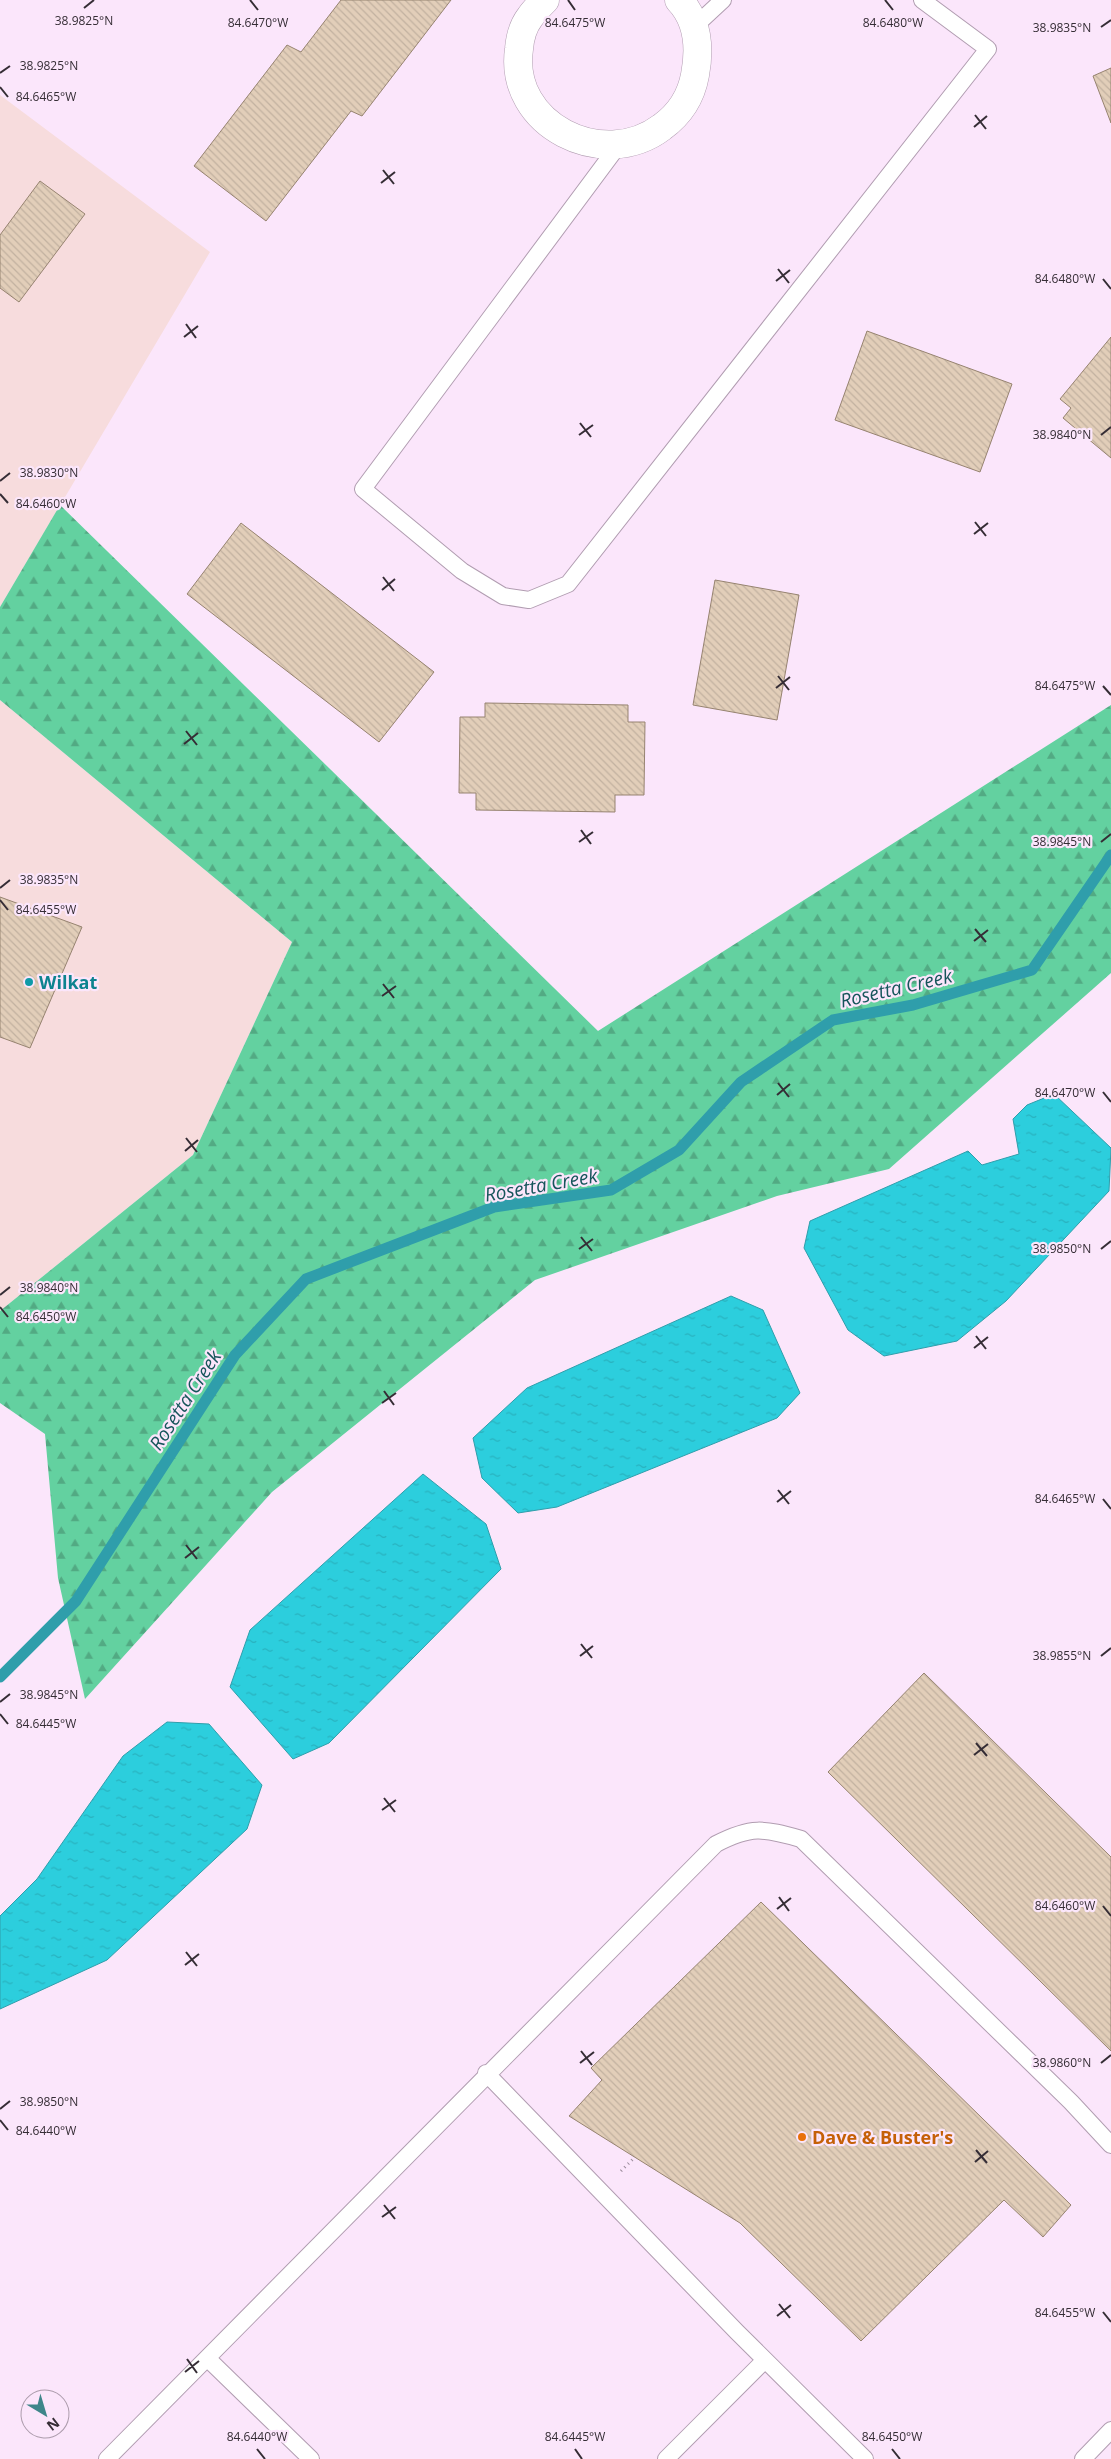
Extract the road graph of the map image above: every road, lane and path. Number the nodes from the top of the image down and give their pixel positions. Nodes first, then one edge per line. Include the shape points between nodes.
1 (545, 0) edge
2 (680, 0) edge
3 (723, 0) edge
4 (922, 0) edge
5 (695, 26) junction
6 (618, 146) junction
7 (486, 2074) junction
8 (1111, 2145) edge
9 (635, 2157) dead end
10 (622, 2171) dead end
11 (207, 2358) junction
12 (765, 2360) junction
13 (1111, 2430) edge
14 (107, 2459) edge
15 (311, 2459) edge
16 (666, 2459) edge
17 (865, 2459) edge
18 (1083, 2459) edge

1 - 6 street via 530,17 520,36 516,66 524,96 542,119 578,141
2 - 5 street
3 - 5 lane
4 - 6 lane via 988,49 568,584 529,600 503,596 462,571 363,489
5 - 6 street via 698,62 692,92 676,117 650,137
7 - 8 lane via 716,1844 739,1832 768,1830 800,1839 1072,2102
7 - 11 lane
7 - 12 lane
9 - 10 path
11 - 14 lane
11 - 15 lane
12 - 16 lane
12 - 17 lane
13 - 18 lane

